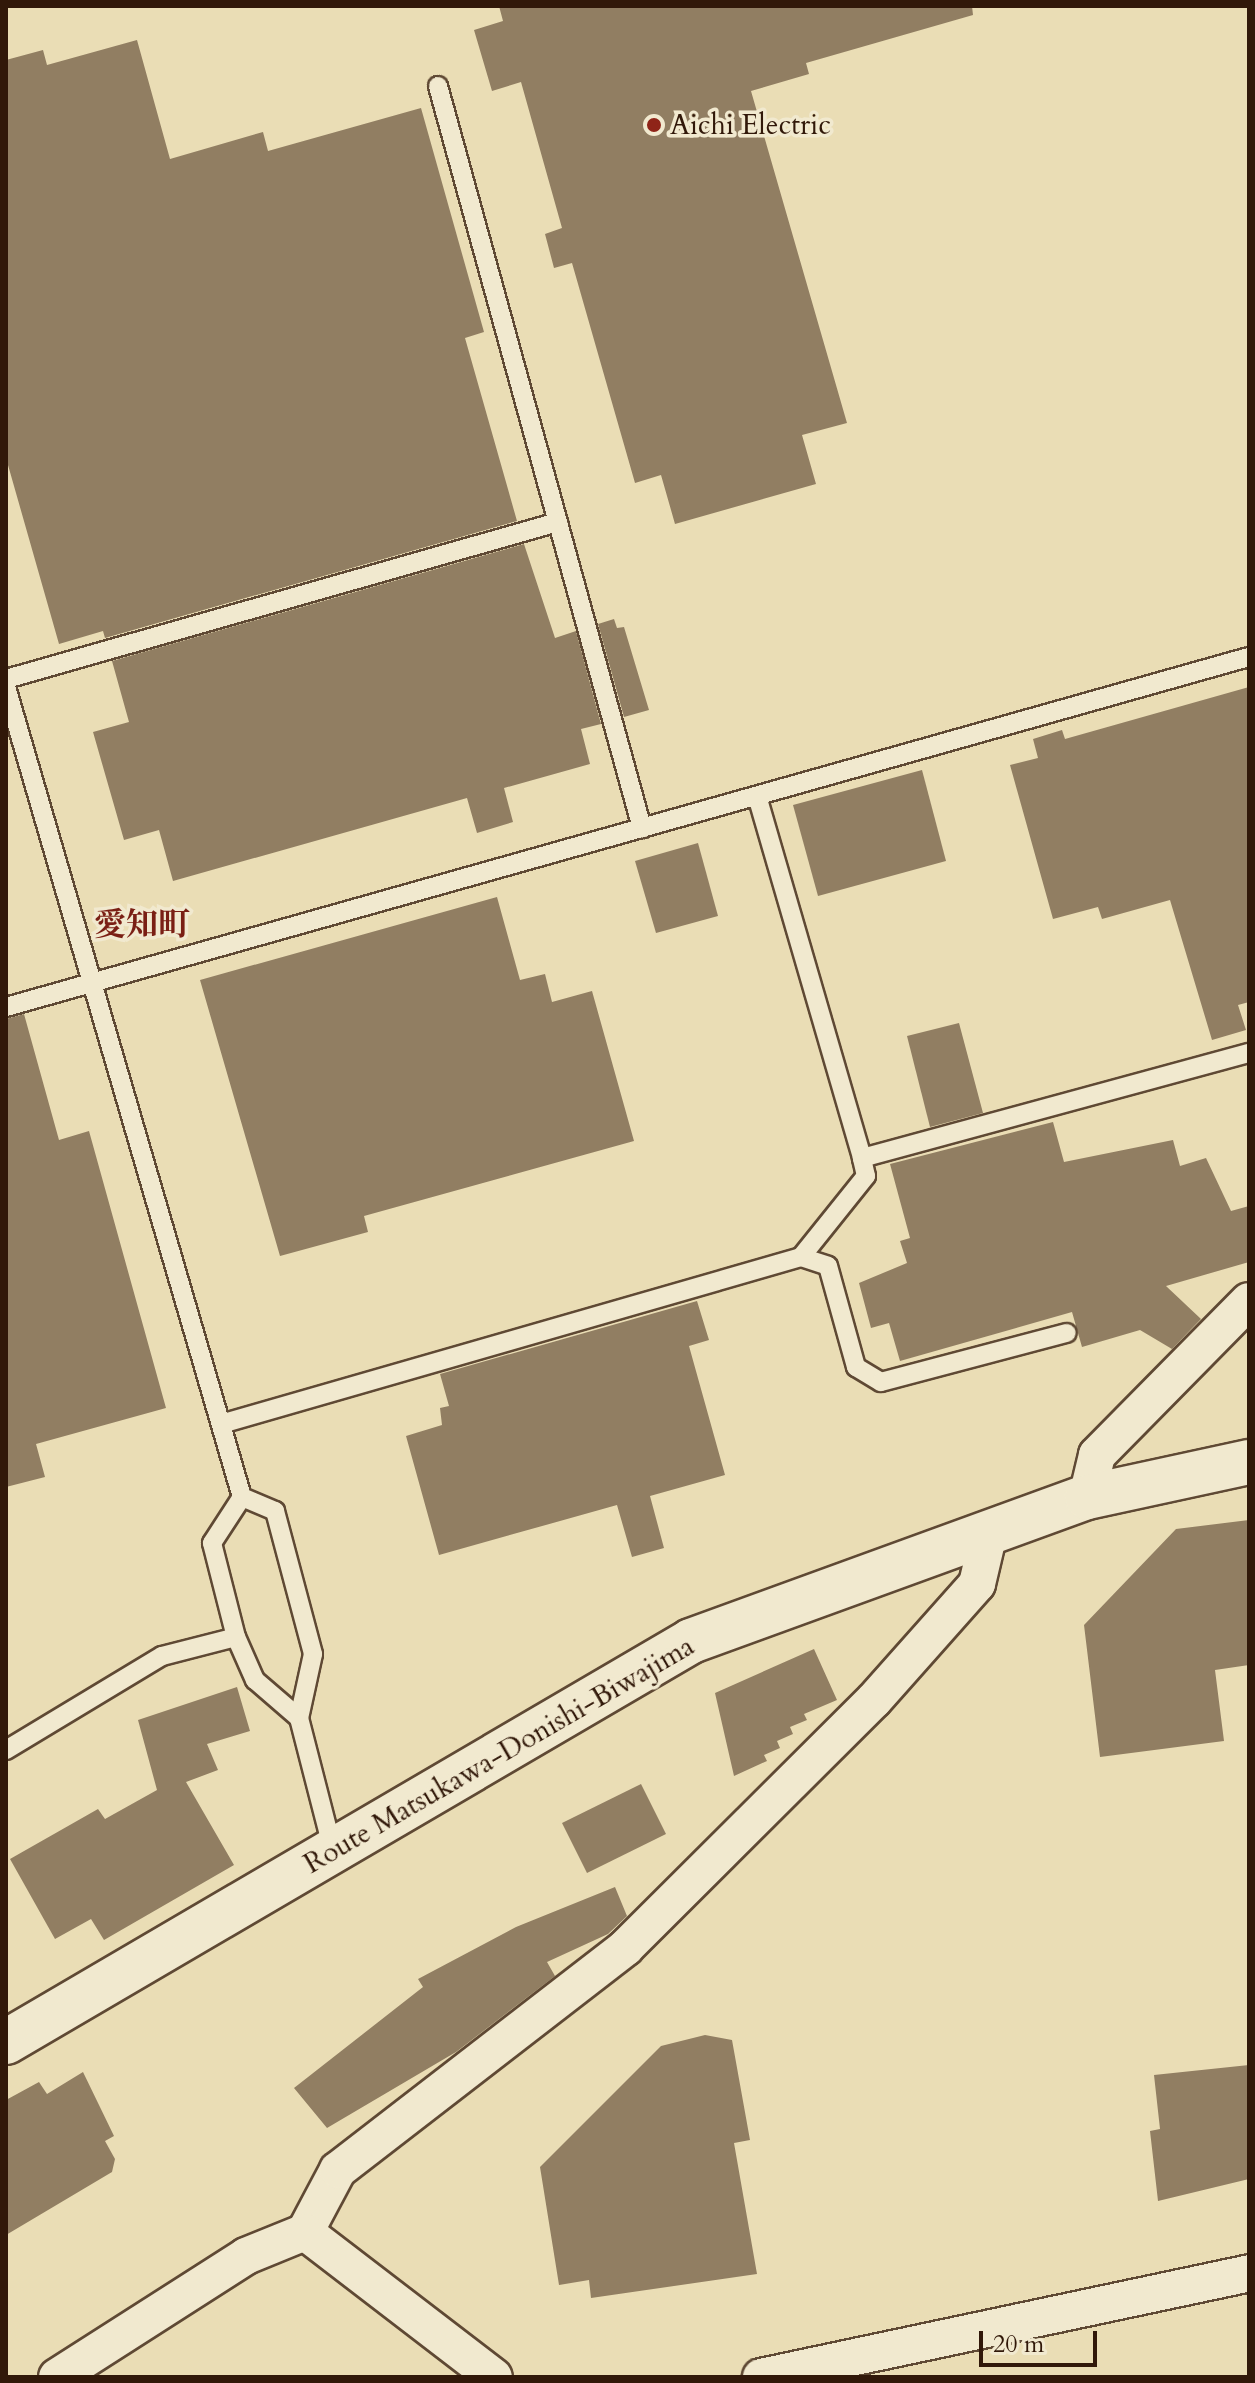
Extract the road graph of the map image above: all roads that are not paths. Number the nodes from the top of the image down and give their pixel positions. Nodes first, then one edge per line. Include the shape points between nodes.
1 (438, 86) dead end
2 (558, 522) junction
3 (1249, 657) edge
4 (6, 679) edge
5 (6, 687) edge
6 (757, 796) junction
7 (642, 828) junction
8 (93, 983) junction
9 (6, 1007) edge
10 (1249, 1053) edge
11 (862, 1158) junction
12 (801, 1257) junction
13 (1249, 1301) edge
14 (1067, 1333) dead end
15 (221, 1424) junction
16 (1249, 1462) edge
17 (242, 1497) junction
18 (1087, 1497) junction
19 (989, 1533) junction
20 (236, 1637) junction
21 (299, 1718) junction
22 (6, 1750) edge
23 (333, 1850) junction
24 (6, 2042) edge
25 (305, 2232) junction
26 (1249, 2273) edge
27 (57, 2377) edge
28 (494, 2377) edge
29 (761, 2377) edge

1 - 2 lane
2 - 4 lane
2 - 7 lane
3 - 6 lane
5 - 8 lane
6 - 7 lane
6 - 11 lane
7 - 8 lane
8 - 9 lane
8 - 15 lane
10 - 11 lane
11 - 12 lane via 866,1176
12 - 14 lane via 828,1266 856,1367 881,1382
12 - 15 lane
13 - 18 street via 1097,1455
15 - 17 lane
16 - 18 main road, Route Matsukawa-Donishi-Biwajima
17 - 20 lane via 212,1543
17 - 21 lane via 275,1511 313,1654
18 - 19 main road, Route Matsukawa-Donishi-Biwajima
19 - 23 main road, Route Matsukawa-Donishi-Biwajima via 691,1641
19 - 25 street via 977,1584 874,1700 625,1948 338,2170
20 - 21 lane via 255,1680
20 - 22 lane via 162,1656
21 - 23 lane
23 - 24 main road, Route Matsukawa-Donishi-Biwajima
25 - 27 street via 246,2256
25 - 28 street
26 - 29 street

